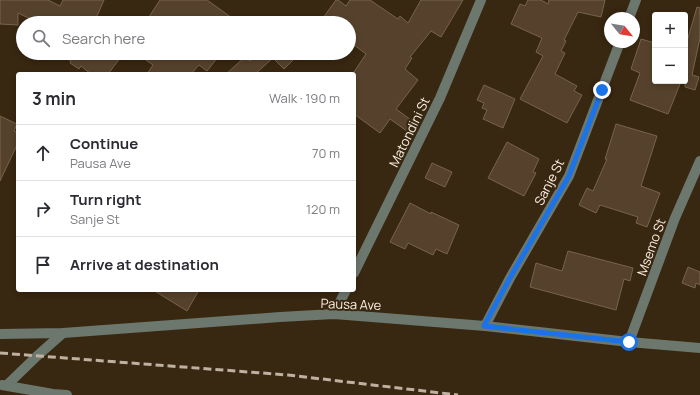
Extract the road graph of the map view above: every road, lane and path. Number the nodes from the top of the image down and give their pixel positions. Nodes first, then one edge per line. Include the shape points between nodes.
1 (481, 0) edge
2 (636, 0) edge
3 (631, 12) edge
4 (618, 48) edge
5 (700, 161) edge
6 (356, 269) edge
7 (345, 292) edge
8 (334, 314) junction
9 (484, 326) junction
10 (63, 333) junction
11 (0, 334) edge
12 (629, 342) junction
13 (700, 348) edge
14 (3, 385) edge
15 (53, 394) edge
16 (67, 395) edge

1 - 6 street, Matondini St via 440,98
2 - 3 street
4 - 9 street, Sanje St via 569,176
5 - 12 street, Msemo St via 675,218
7 - 8 street
8 - 9 street, Pausa Ave
8 - 10 street, Pausa Ave
9 - 12 street, Pausa Ave
10 - 11 street, Pausa Ave
10 - 14 street
12 - 13 street, Pausa Ave
14 - 15 street
15 - 16 street

